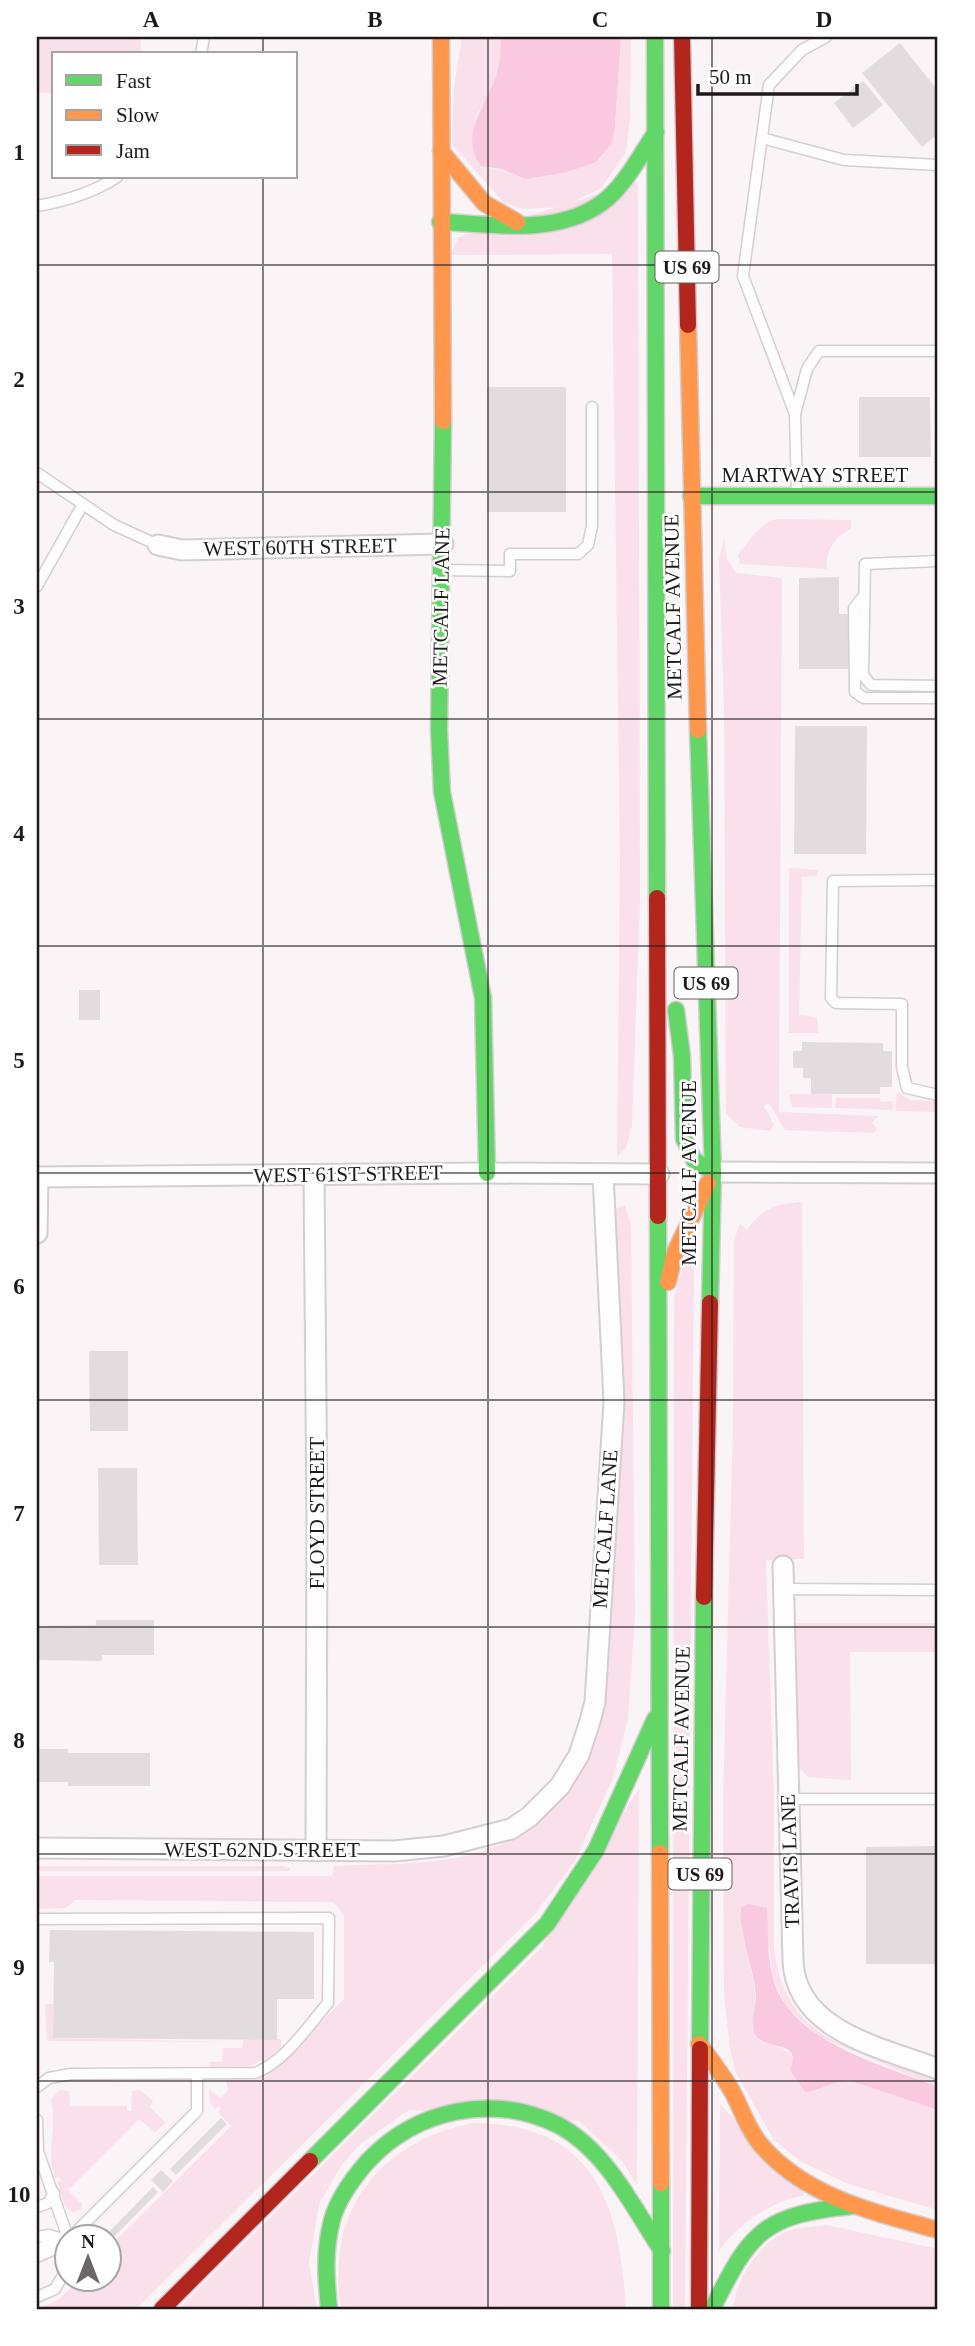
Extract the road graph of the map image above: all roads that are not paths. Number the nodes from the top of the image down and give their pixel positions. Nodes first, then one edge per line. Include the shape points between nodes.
1 (441, 37) edge
2 (655, 37) edge
3 (682, 37) edge
4 (826, 37) edge
5 (656, 132) junction
6 (761, 138) junction
7 (441, 151) junction
8 (938, 165) edge
9 (116, 178) edge
10 (37, 205) edge
11 (440, 222) junction
12 (520, 223) junction
13 (938, 351) edge
14 (592, 407) dead end
15 (795, 414) junction
16 (37, 473) edge
17 (797, 495) junction
18 (691, 496) junction
19 (938, 496) edge
20 (83, 504) junction
21 (443, 544) junction
22 (158, 545) joint
23 (938, 561) edge
24 (442, 570) junction
25 (37, 586) edge
26 (863, 597) junction
27 (938, 686) edge
28 (938, 698) edge
29 (659, 877) junction
30 (938, 880) edge
31 (938, 1095) edge
32 (487, 1172) junction
33 (713, 1172) junction
34 (938, 1173) edge
35 (603, 1174) junction
36 (659, 1174) junction
37 (314, 1175) junction
38 (37, 1177) edge
39 (37, 1233) edge
40 (657, 1322) junction
41 (783, 1566) dead end
42 (783, 1589) junction
43 (938, 1590) edge
44 (660, 1708) junction
45 (788, 1799) junction
46 (938, 1799) edge
47 (487, 1838) joint
48 (37, 1848) edge
49 (316, 1851) junction
50 (37, 1919) edge
51 (699, 2044) junction
52 (938, 2069) edge
53 (197, 2074) junction
54 (37, 2087) edge
55 (37, 2121) edge
56 (37, 2134) edge
57 (37, 2152) edge
58 (54, 2193) junction
59 (852, 2206) junction
60 (37, 2207) edge
61 (64, 2224) edge
62 (82, 2224) edge
63 (938, 2230) edge
64 (662, 2251) junction
65 (162, 2309) edge
66 (328, 2309) edge
67 (661, 2309) edge
68 (699, 2309) edge
69 (712, 2309) edge

1 - 7 main road, METCALF LANE
2 - 5 main road, METCALF AVENUE / US 69
3 - 18 main road, METCALF AVENUE / US 69
4 - 6 lane via 802,50 769,85
5 - 12 main road via 625,178 597,208 556,222
5 - 29 main road, METCALF AVENUE / US 69
6 - 8 lane via 844,160
6 - 15 lane via 743,276
7 - 11 main road, METCALF LANE
7 - 12 main road via 484,203
9 - 10 lane via 62,201
11 - 12 main road
11 - 21 main road, METCALF LANE
13 - 15 lane via 820,351 807,369
14 - 24 lane via 589,545 578,554 510,554 510,571
15 - 17 lane
16 - 20 lane
17 - 18 main road, MARTWAY STREET
17 - 19 main road, MARTWAY STREET
18 - 33 main road, METCALF AVENUE / US 69
20 - 22 lane
20 - 25 lane
21 - 22 street, WEST 60TH STREET via 182,550
21 - 24 main road, METCALF LANE
23 - 26 lane via 868,561
24 - 32 main road, METCALF LANE via 442,792 483,998
26 - 27 lane via 863,675 871,685
26 - 28 lane via 854,608 855,692 864,698
29 - 33 main road via 682,1056 684,1139 694,1160
29 - 36 main road, METCALF AVENUE / US 69
30 - 31 lane via 834,881 832,1002 902,1004 903,1079 916,1093
32 - 35 street, WEST 61ST STREET
32 - 37 street, WEST 61ST STREET
33 - 34 street
33 - 40 main road via 675,1252
33 - 51 main road, METCALF AVENUE / US 69
35 - 36 street, WEST 61ST STREET
35 - 47 street, METCALF LANE via 614,1402 594,1702 579,1755 560,1786 520,1823
36 - 40 main road, METCALF AVENUE / US 69
37 - 38 street, WEST 61ST STREET
37 - 49 street, FLOYD STREET
38 - 39 street
40 - 44 main road, METCALF AVENUE / US 69
41 - 42 street, TRAVIS LANE
42 - 43 lane
42 - 45 street, TRAVIS LANE
44 - 64 main road, METCALF AVENUE
44 - 65 main road, US 69 via 607,1833 547,1924
45 - 46 lane
45 - 52 street, TRAVIS LANE via 793,1968 799,1991 814,2012 833,2027
47 - 49 street, WEST 62ND STREET via 394,1851
48 - 49 street, WEST 62ND STREET
50 - 53 lane via 329,1918 328,2003 266,2069
51 - 59 main road via 761,2144 781,2164
51 - 68 main road, METCALF AVENUE / US 69
53 - 54 lane via 71,2074 49,2078
53 - 62 lane via 197,2111
55 - 56 lane
56 - 57 lane
57 - 58 lane
58 - 60 lane via 48,2203
58 - 61 lane
59 - 63 main road
59 - 69 main road via 805,2210 771,2224 740,2254
64 - 66 main road via 616,2181 578,2137 531,2114 482,2108 457,2111 435,2115 384,2143 344,2189 325,2241 322,2268
64 - 67 main road, METCALF AVENUE

